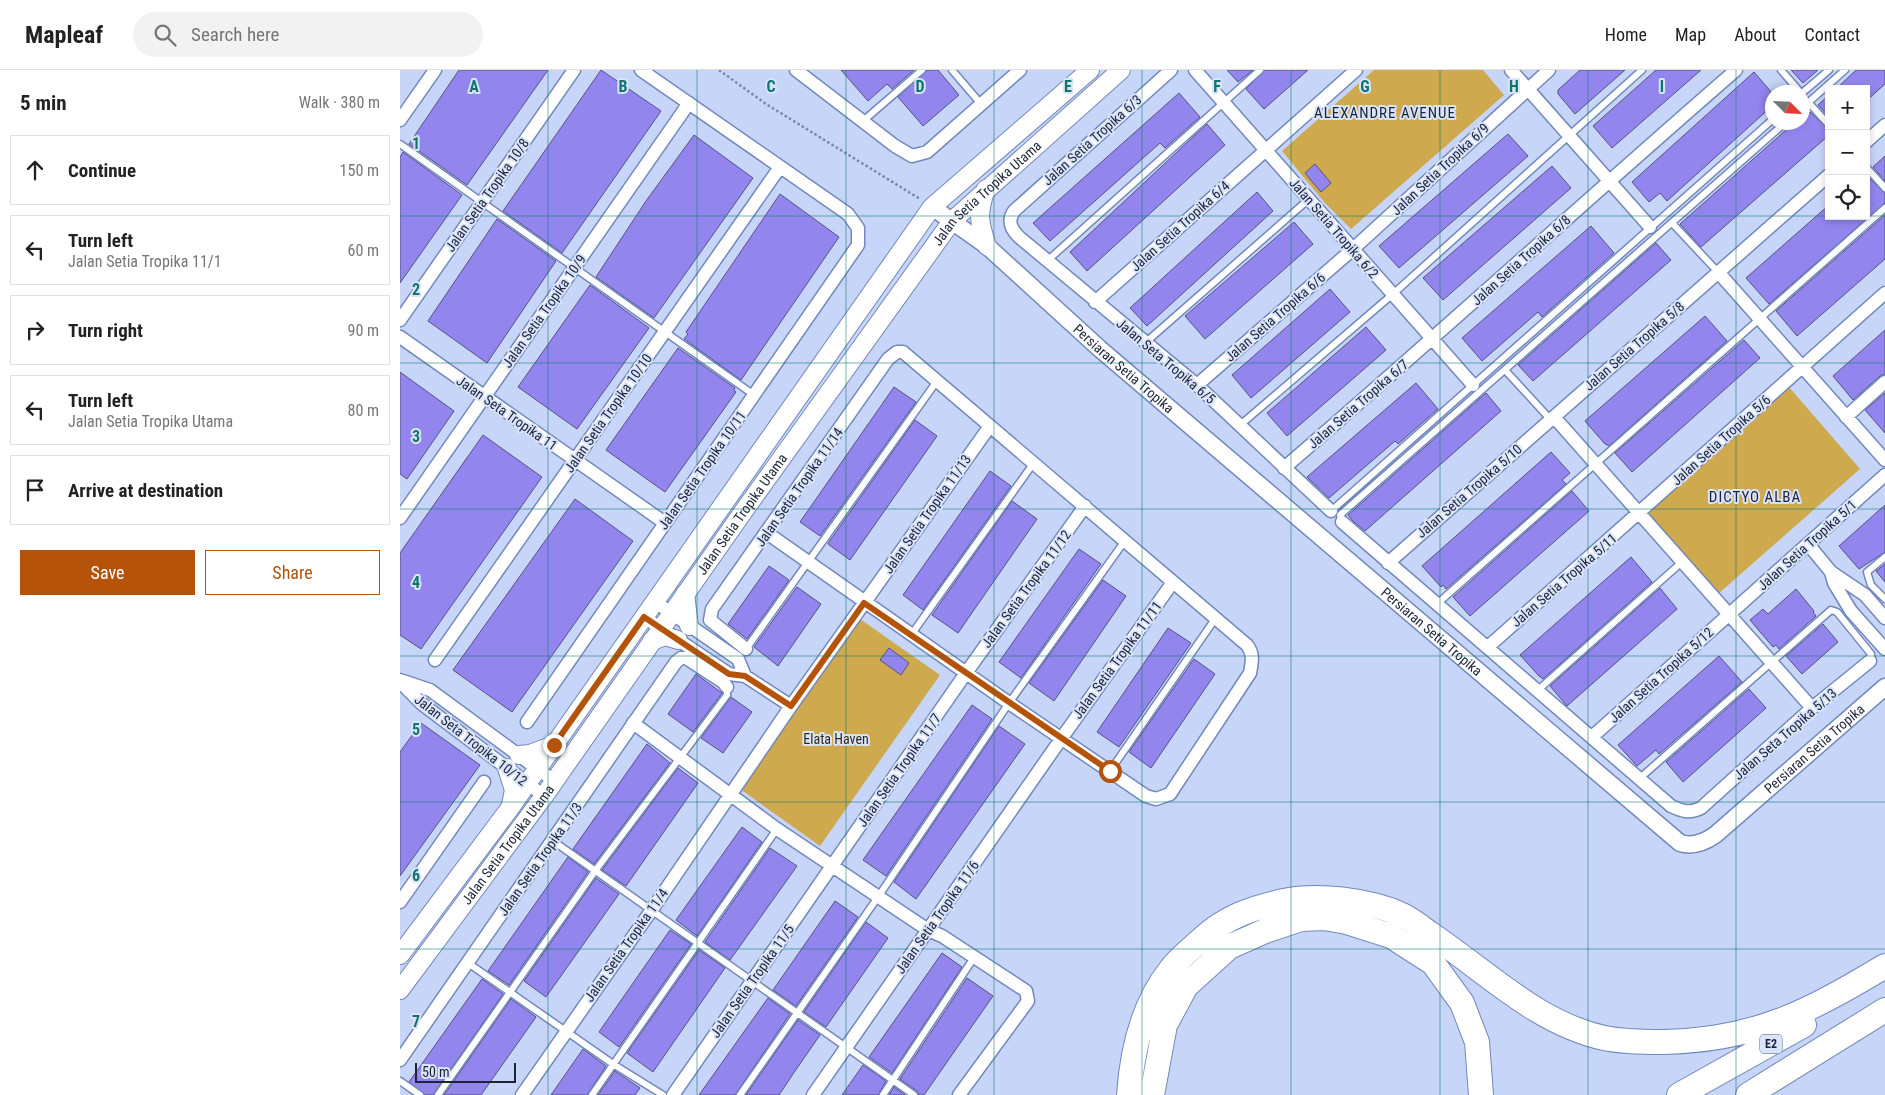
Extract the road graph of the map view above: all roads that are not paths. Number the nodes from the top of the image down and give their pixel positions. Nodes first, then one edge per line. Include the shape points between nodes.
1 (435, 70) edge
2 (574, 70) edge
3 (641, 70) edge
4 (922, 70) edge
5 (952, 70) edge
6 (1020, 70) edge
7 (1090, 70) edge
8 (1121, 70) edge
9 (1171, 70) edge
10 (1195, 70) edge
11 (1260, 70) edge
12 (1511, 70) edge
13 (1549, 70) edge
14 (1642, 70) edge
15 (1736, 70) edge
16 (1780, 70) edge
17 (1829, 70) edge
18 (1846, 70) edge
19 (804, 72) edge
20 (1348, 72) edge
21 (1794, 85) edge
22 (1810, 86) edge
23 (1528, 89) junction
24 (1810, 101) edge
25 (1224, 102) junction
26 (689, 103) junction
27 (981, 104) junction
28 (1810, 105) edge
29 (400, 120) edge
30 (863, 121) junction
31 (1825, 121) edge
32 (1885, 125) edge
33 (1765, 126) edge
34 (1777, 130) edge
35 (1569, 136) junction
36 (1870, 138) edge
37 (400, 144) edge
38 (1265, 150) junction
39 (780, 167) junction
40 (1870, 171) edge
41 (1825, 178) edge
42 (1608, 181) junction
43 (1885, 188) edge
44 (986, 189) junction
45 (1309, 199) junction
46 (482, 202) junction
47 (932, 207) junction
48 (1885, 208) edge
49 (1014, 211) joint
50 (952, 220) junction
51 (1672, 222) junction
52 (1650, 227) junction
53 (987, 246) junction
54 (1353, 249) junction
55 (1047, 261) junction
56 (575, 267) junction
57 (1718, 272) junction
58 (1885, 293) edge
59 (1393, 294) junction
60 (1095, 302) junction
61 (1759, 318) junction
62 (400, 320) edge
63 (666, 331) junction
64 (400, 337) edge
65 (1433, 340) junction
66 (1145, 342) junction
67 (1801, 368) junction
68 (1505, 370) junction
69 (937, 381) junction
70 (1885, 382) edge
71 (1197, 385) junction
72 (1473, 385) junction
73 (754, 395) junction
74 (484, 397) junction
75 (1846, 417) junction
76 (1552, 418) junction
77 (990, 426) junction
78 (1240, 426) junction
79 (574, 460) junction
80 (1885, 460) edge
81 (1033, 464) junction
82 (1596, 464) junction
83 (1284, 468) junction
84 (1885, 475) edge
85 (1085, 506) junction
86 (1331, 511) joint
87 (1640, 513) junction
88 (400, 518) edge
89 (1342, 522) joint
90 (665, 523) junction
91 (767, 533) junction
92 (1124, 542) junction
93 (1808, 544) junction
94 (1885, 557) edge
95 (1682, 562) junction
96 (808, 563) junction
97 (1388, 563) junction
98 (1831, 572) junction
99 (1173, 582) junction
100 (685, 594) junction
101 (1885, 599) edge
102 (654, 601) junction
103 (864, 603) junction
104 (1438, 603) junction
105 (672, 613) junction
106 (1729, 614) junction
107 (644, 617) junction
108 (1885, 618) edge
109 (1215, 619) junction
110 (689, 626) junction
111 (657, 634) junction
112 (911, 635) junction
113 (678, 640) joint
114 (716, 644) junction
115 (1489, 646) junction
116 (746, 649) joint
117 (1885, 650) edge
118 (706, 659) junction
119 (435, 660) dead end
120 (1870, 660) joint
121 (1772, 662) junction
122 (966, 673) junction
123 (745, 676) junction
124 (400, 681) edge
125 (727, 687) joint
126 (1885, 687) edge
127 (1538, 690) junction
128 (1009, 703) junction
129 (791, 706) junction
130 (1812, 708) junction
131 (527, 722) dead end
132 (633, 723) junction
133 (479, 726) junction
134 (1593, 736) junction
135 (1061, 739) junction
136 (469, 740) junction
137 (554, 745) junction
138 (519, 755) junction
139 (679, 757) junction
140 (507, 768) junction
141 (537, 768) junction
142 (1110, 771) junction
143 (1640, 778) junction
144 (554, 781) junction
145 (484, 782) dead end
146 (527, 783) junction
147 (729, 794) junction
148 (544, 796) junction
149 (510, 808) junction
150 (776, 829) junction
151 (552, 841) junction
152 (831, 867) junction
153 (595, 871) junction
154 (878, 897) junction
155 (400, 902) edge
156 (651, 911) junction
157 (928, 930) junction
158 (697, 943) junction
159 (400, 955) edge
160 (975, 956) junction
161 (468, 963) junction
162 (1885, 966) edge
163 (1885, 978) edge
164 (752, 982) junction
165 (400, 990) edge
166 (510, 992) junction
167 (1885, 1010) edge
168 (796, 1013) junction
169 (566, 1032) junction
170 (846, 1048) junction
171 (400, 1060) edge
172 (613, 1064) junction
173 (893, 1080) junction
174 (400, 1081) edge
175 (420, 1095) edge
176 (438, 1095) edge
177 (522, 1095) edge
178 (592, 1095) edge
179 (663, 1095) edge
180 (672, 1095) edge
181 (740, 1095) edge
182 (813, 1095) edge
183 (883, 1095) edge
184 (914, 1095) edge
185 (959, 1095) edge
186 (1129, 1095) edge
187 (1152, 1095) edge
188 (1481, 1095) edge
189 (1679, 1095) edge
190 (1748, 1095) edge

1 - 29 street
2 - 46 street, Jalan Setia Tropika 10/8
3 - 26 street
4 - 30 lane
5 - 27 lane
6 - 27 street
7 - 47 main road, Jalan Setia Tropika Utama
8 - 44 main road, Jalan Setia Tropika Utama
9 - 49 street, Jalan Setia Tropika 6/3
10 - 25 street, Jalan Setia Tropika 6/2
11 - 25 lane
12 - 23 street
13 - 23 street, Jalan Setia Tropika 6/9
14 - 35 lane
15 - 42 street, Jalan Setia Tropika 6/8
16 - 21 lane
17 - 22 lane
18 - 24 lane
19 - 30 street
20 - 38 street, Jalan Setia Tropika 6/4
23 - 35 street
23 - 54 street, Jalan Setia Tropika 6/9
25 - 38 street, Jalan Setia Tropika 6/2
25 - 55 lane
26 - 39 street
26 - 56 street, Jalan Setia Tropika 10/9
27 - 30 street via 928,152 912,156
28 - 31 lane
32 - 36 street
33 - 52 lane
34 - 51 lane
35 - 42 street
35 - 59 lane
37 - 46 lane
38 - 45 street, Jalan Setia Tropika 6/2
38 - 60 street, Jalan Setia Tropika 6/4
39 - 63 street, Jalan Setia Tropika 10/10
39 - 73 street, Jalan Setia Tropika 10/11 via 848,214 858,228 858,245
40 - 43 lane
41 - 57 street, Jalan Setia Tropika 5/8
42 - 52 street
42 - 65 street, Jalan Setia Tropika 6/8
44 - 50 main road, Jalan Setia Tropika Utama
44 - 53 main road via 979,209
45 - 54 street, Jalan Setia Tropika 6/2
45 - 66 lane
46 - 56 lane
46 - 62 street, Jalan Setia Tropika 10/8
47 - 50 street, Persiaran Setia Tropika
47 - 102 main road, Jalan Setia Tropika Utama
48 - 61 lane
49 - 55 street, Jalan Seta Tropika 6/5 via 1010,224 1014,232
50 - 53 street, Persiaran Setia Tropika
50 - 100 main road, Jalan Setia Tropika Utama
51 - 57 lane
51 - 68 lane
52 - 72 lane
53 - 126 street, Persiaran Setia Tropika via 1108,355 1680,843 1698,843 1715,835
54 - 59 street, Jalan Setia Tropika 6/2
54 - 71 street, Jalan Setia Tropika 6/6
55 - 60 street, Jalan Seta Tropika 6/5
56 - 63 lane
56 - 74 street, Jalan Setia Tropika 10/9
57 - 61 street
57 - 76 street, Jalan Setia Tropika 5/8
58 - 67 street, Jalan Setia Tropika 5/6
59 - 65 street, Jalan Setia Tropika 6/2
59 - 78 lane
60 - 66 street, Jalan Seta Tropika 6/5
61 - 67 street
61 - 82 lane
63 - 73 lane
63 - 79 street, Jalan Setia Tropika 10/10
64 - 74 street, Jalan Seta Tropika 11
65 - 72 street, Jalan Setia Tropika 6/2
65 - 83 street, Jalan Setia Tropika 6/7
66 - 71 street, Jalan Seta Tropika 6/5
67 - 75 street
67 - 87 street, Jalan Setia Tropika 5/6
68 - 76 lane
68 - 89 lane via 1340,515
69 - 77 street
69 - 91 street, Jalan Setia Tropika 11/14 via 903,352 896,352 888,359
69 - 96 lane
70 - 75 street
71 - 78 street, Jalan Seta Tropika 6/5
72 - 86 lane
73 - 90 street, Jalan Setia Tropika 10/11
74 - 79 street, Jalan Seta Tropika 11
74 - 88 street, Jalan Setia Tropika 10/9
75 - 80 street
76 - 82 street
76 - 97 street, Jalan Setia Tropika 5/10
77 - 81 street
77 - 103 street, Jalan Setia Tropika 11/13
78 - 83 street, Jalan Seta Tropika 6/5
79 - 90 street, Jalan Seta Tropika 11
79 - 119 street, Jalan Setia Tropika 10/10
81 - 85 street
81 - 112 lane
82 - 87 street
82 - 104 lane
83 - 86 street, Jalan Seta Tropika 6/5
84 - 93 street, Jalan Setia Tropika 5/1
85 - 92 street
85 - 122 street, Jalan Setia Tropika 11/12
87 - 95 street
87 - 115 street, Jalan Setia Tropika 5/11
89 - 97 street
90 - 131 street, Jalan Setia Tropika 10/11
91 - 96 street
91 - 116 street, Jalan Setia Tropika 11/14 via 710,615 710,620
92 - 99 street
92 - 128 lane
93 - 98 street
93 - 106 street, Jalan Setia Tropika 5/1
94 - 101 lane via 1867,572 1870,585
95 - 106 street
95 - 127 lane
96 - 103 street
96 - 116 lane
97 - 104 street
98 - 108 street via 1865,595
98 - 117 street via 1851,611
99 - 109 street
99 - 135 street, Jalan Setia Tropika 11/11
100 - 105 main road, Jalan Setia Tropika Utama
100 - 110 main road
102 - 105 street
102 - 107 main road, Jalan Setia Tropika Utama
103 - 112 street
103 - 129 street, Jalan Setia Tropika 11/13
104 - 115 street
105 - 110 street
105 - 111 main road, Jalan Setia Tropika Utama
106 - 121 street
106 - 134 street, Jalan Setia Tropika 5/12
107 - 111 street
107 - 137 main road, Jalan Setia Tropika Utama
109 - 142 lane
109 - 142 street via 1250,649 1250,673 1170,794 1156,799 1146,796
110 - 114 street
111 - 113 main road
111 - 144 main road, Jalan Setia Tropika Utama
112 - 122 street
113 - 118 street
114 - 118 street
114 - 123 street via 738,659
115 - 127 street
118 - 123 street via 729,674
120 - 121 lane via 1867,648 1832,609
120 - 130 street, Jalan Seta Tropika 5/13
121 - 130 street
121 - 143 lane
122 - 128 street
122 - 152 street, Jalan Setia Tropika 11/7
123 - 129 street
124 - 133 street, Jalan Seta Tropika 10/12 via 430,690
124 - 136 street, Jalan Seta Tropika 10/12 via 422,704
125 - 132 street, Jalan Setia Tropika 11/3 via 686,658 681,658
125 - 139 lane via 727,696
127 - 134 street
128 - 135 street
128 - 154 lane
129 - 147 street, Jalan Setia Tropika 11/4
130 - 143 street, Jalan Seta Tropika 5/13 via 1701,808 1689,812 1671,806
132 - 139 street
132 - 151 street, Jalan Setia Tropika 11/3
133 - 136 street
133 - 138 street, Jalan Seta Tropika 10/12
134 - 143 street
135 - 142 street
135 - 157 street, Jalan Setia Tropika 11/6
136 - 140 street, Jalan Seta Tropika 10/12
137 - 138 main road
137 - 141 main road, Jalan Setia Tropika Utama
138 - 141 street, Jalan Seta Tropika 10/12
139 - 147 street
139 - 153 lane
140 - 146 street, Jalan Seta Tropika 10/12
140 - 149 main road via 514,790
141 - 144 street, Jalan Seta Tropika 10/12
141 - 146 main road, Jalan Setia Tropika Utama
144 - 148 main road, Jalan Setia Tropika Utama
145 - 155 street
146 - 148 street, Jalan Seta Tropika 10/12
146 - 149 main road, Jalan Setia Tropika Utama
147 - 150 street
147 - 156 street, Jalan Setia Tropika 11/4
148 - 165 main road, Jalan Setia Tropika Utama
149 - 159 main road, Jalan Setia Tropika Utama
150 - 152 street
150 - 158 lane
151 - 153 lane
151 - 161 street, Jalan Setia Tropika 11/3
152 - 154 street
152 - 164 street, Jalan Setia Tropika 11/5
153 - 156 lane
153 - 166 lane
154 - 157 street
154 - 168 lane
156 - 158 lane
156 - 169 street, Jalan Setia Tropika 11/4
157 - 160 street
157 - 170 street, Jalan Setia Tropika 11/6
158 - 164 lane
158 - 172 lane
160 - 173 lane
160 - 185 street via 1026,990 1028,1001
161 - 166 lane
161 - 171 street, Jalan Setia Tropika 11/3
162 - 186 highway via 1789,1019 1747,1032 1694,1041 1603,1038 1568,1026 1528,1005 1402,915 1352,900 1298,899 1252,908 1212,929 1171,968 1145,1011
163 - 189 highway, E2
164 - 168 lane
164 - 180 street, Jalan Setia Tropika 11/5
166 - 169 lane
166 - 176 lane
167 - 190 highway, E2
168 - 170 lane
168 - 181 lane
169 - 172 lane
169 - 177 street, Jalan Setia Tropika 11/4
170 - 173 lane
170 - 182 street, Jalan Setia Tropika 11/6
172 - 178 lane
172 - 179 lane
173 - 183 lane
173 - 184 lane
174 - 175 lane
187 - 188 highway via 1165,1025 1186,986 1229,946 1300,919 1324,918 1391,936 1433,963 1462,1003 1477,1042

